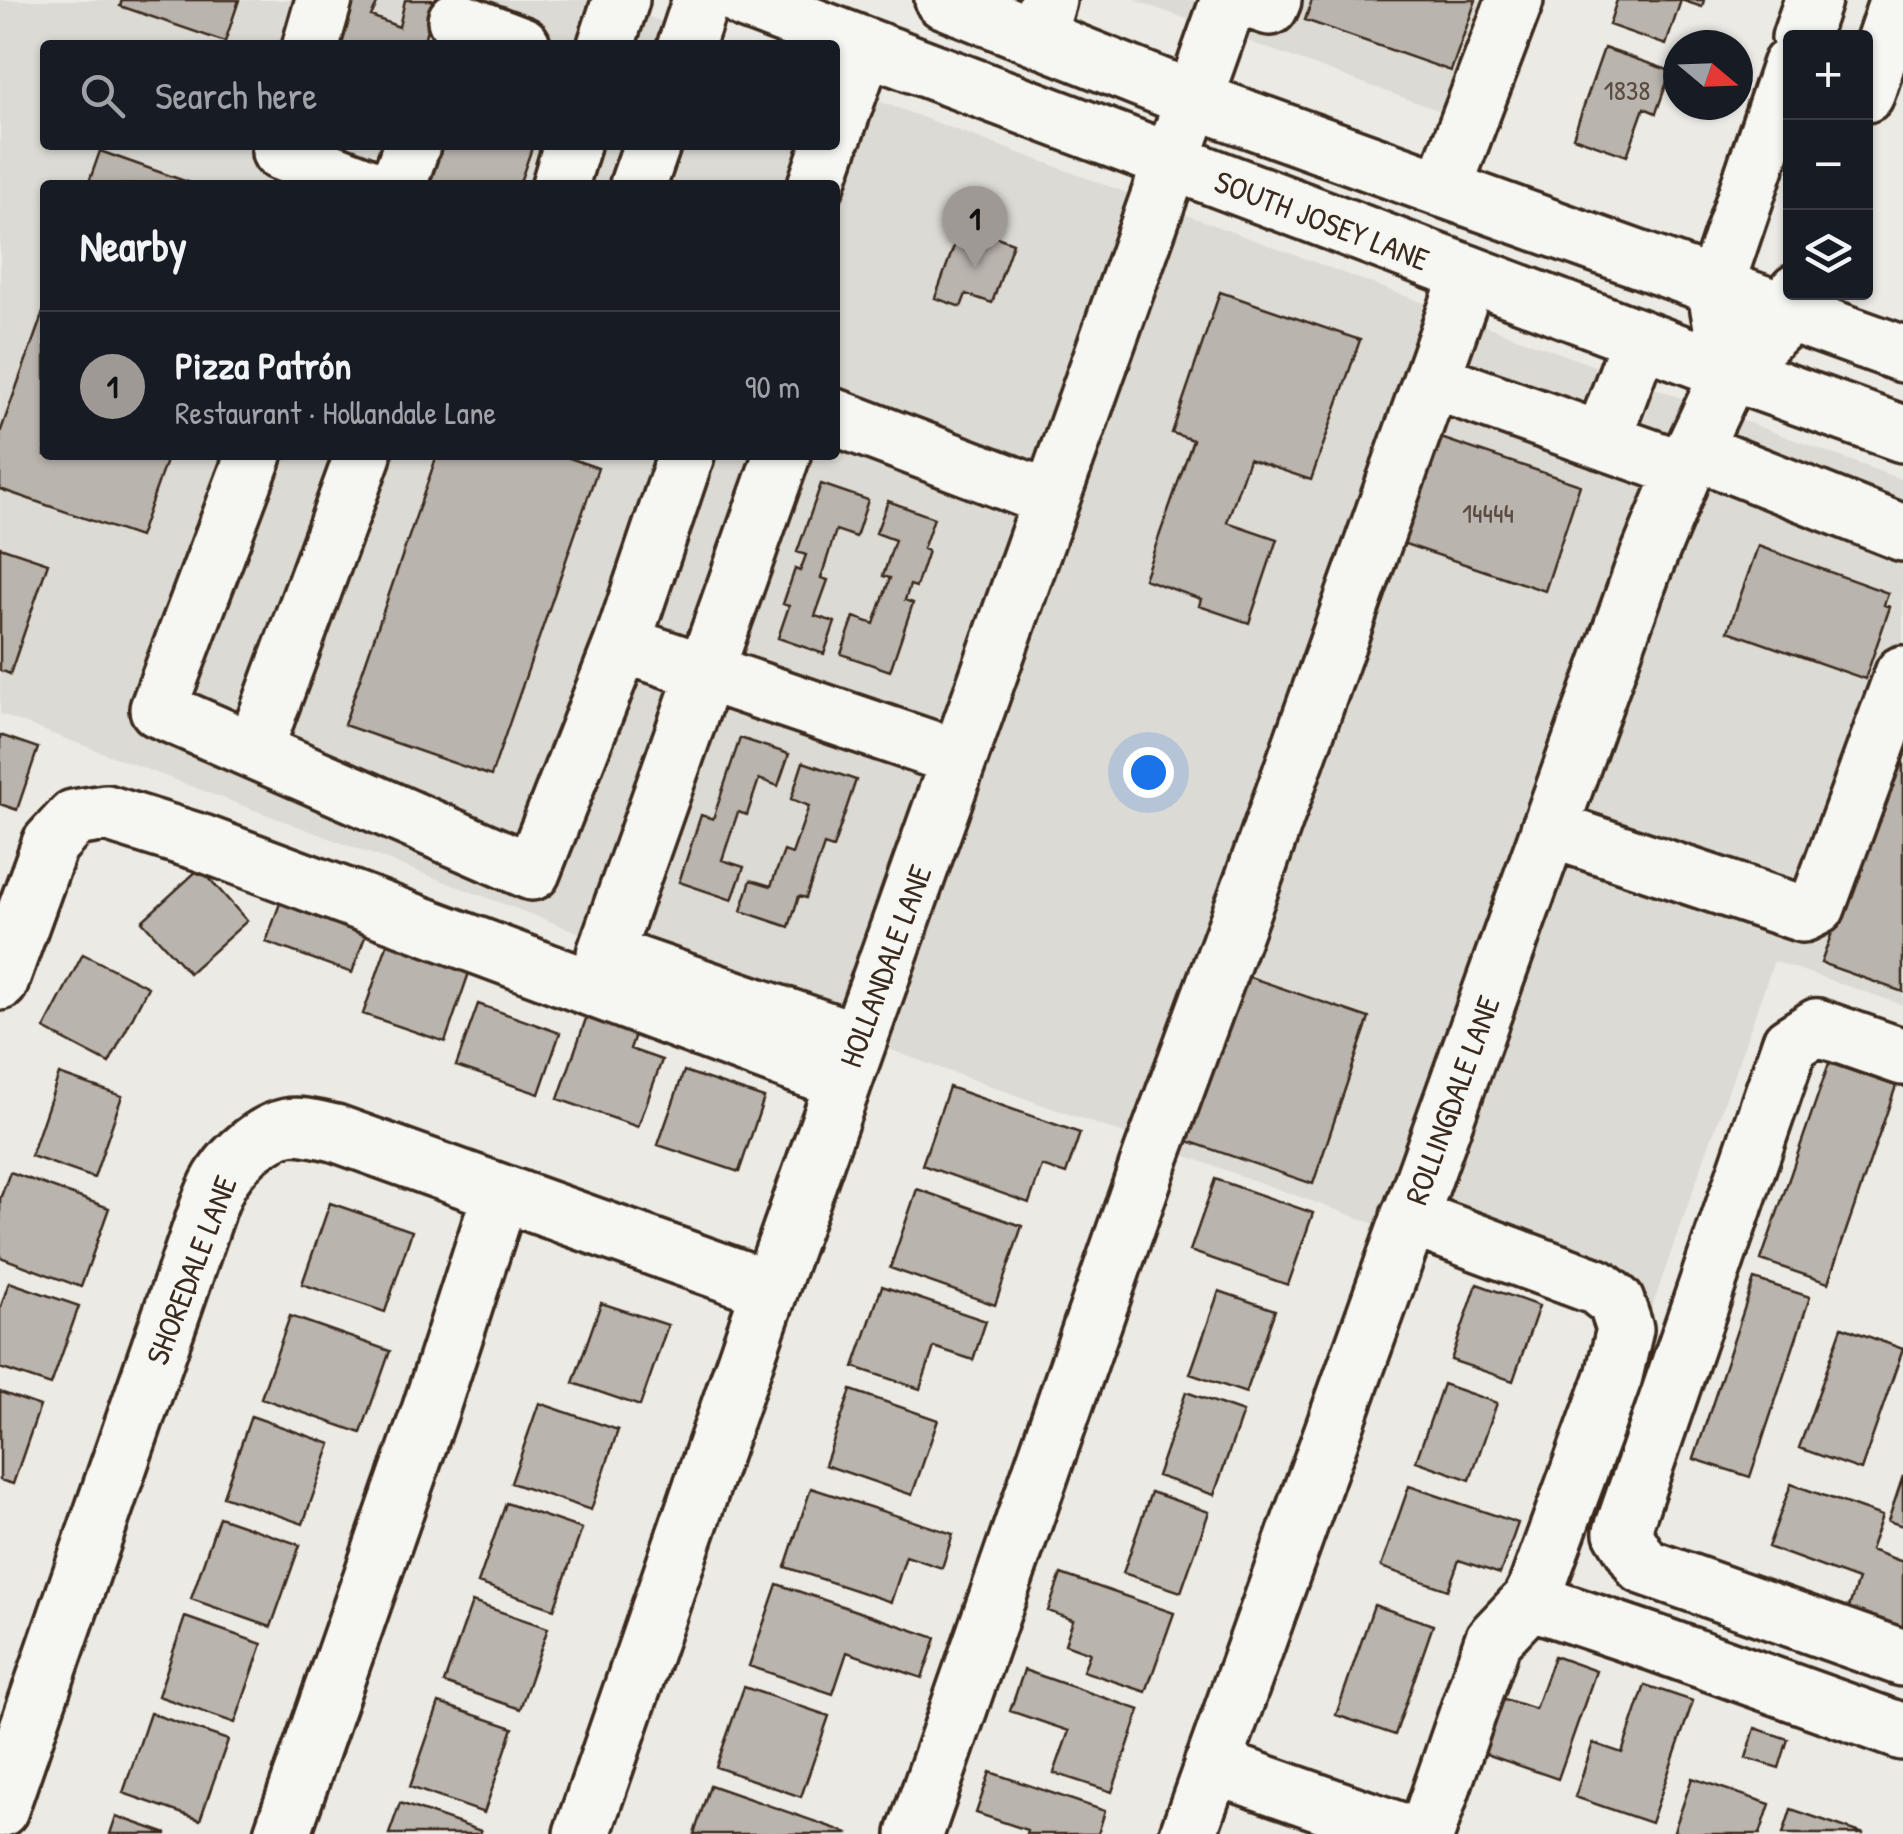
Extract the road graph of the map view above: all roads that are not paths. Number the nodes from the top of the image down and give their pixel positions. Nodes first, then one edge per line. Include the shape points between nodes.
1 (324, 0) edge
2 (621, 0) edge
3 (701, 0) edge
4 (744, 0) edge
5 (943, 0) edge
6 (1229, 0) edge
7 (1248, 0) edge
8 (1273, 0) edge
9 (1516, 0) edge
10 (1813, 0) edge
11 (1898, 0) edge
12 (1043, 19) edge
13 (455, 22) edge
14 (1803, 30) edge
15 (313, 40) edge
16 (507, 40) edge
17 (608, 40) edge
18 (688, 40) edge
19 (865, 47) junction
20 (1873, 73) edge
21 (1783, 87) edge
22 (1192, 99) junction
23 (840, 118) edge
24 (281, 150) edge
25 (410, 150) edge
26 (570, 150) edge
27 (650, 150) edge
28 (828, 150) edge
29 (1170, 162) junction
30 (352, 180) edge
31 (400, 180) edge
32 (562, 180) edge
33 (640, 180) edge
34 (818, 180) edge
35 (1443, 189) junction
36 (1469, 274) junction
37 (1715, 287) junction
38 (1793, 303) edge
39 (1640, 339) junction
40 (1903, 354) edge
41 (1730, 372) junction
42 (1431, 380) junction
43 (840, 419) edge
44 (1903, 434) edge
45 (1602, 441) junction
46 (252, 460) edge
47 (361, 460) edge
48 (684, 460) edge
49 (780, 460) edge
50 (1689, 460) junction
51 (1051, 499) junction
52 (1903, 532) edge
53 (622, 644) junction
54 (706, 672) junction
55 (1903, 674) edge
56 (254, 751) junction
57 (958, 758) junction
58 (1549, 829) junction
59 (0, 888) edge
60 (0, 911) edge
61 (0, 982) edge
62 (1903, 1056) edge
63 (851, 1062) junction
64 (501, 1193) junction
65 (1410, 1217) junction
66 (770, 1290) junction
67 (1530, 1602) junction
68 (1903, 1658) edge
69 (1903, 1732) edge
70 (1212, 1765) junction
71 (0, 1810) edge
72 (282, 1834) edge
73 (582, 1834) edge
74 (915, 1834) edge
75 (1188, 1834) edge
76 (1409, 1834) edge
77 (1426, 1834) edge

1 - 15 street
2 - 17 street
3 - 18 street
4 - 19 street, SOUTH JOSEY LANE
5 - 12 street, SOUTH JOSEY LANE
6 - 22 street, HOLLANDALE LANE
7 - 8 street via 1270,7
9 - 35 street
10 - 14 street
11 - 20 street
12 - 22 street, SOUTH JOSEY LANE
13 - 16 street
19 - 23 street
19 - 29 street, SOUTH JOSEY LANE
21 - 37 street
22 - 29 street, HOLLANDALE LANE
22 - 35 street, SOUTH JOSEY LANE
24 - 30 street
25 - 31 street
26 - 32 street
27 - 33 street
28 - 34 street
29 - 36 street, SOUTH JOSEY LANE
29 - 51 street, HOLLANDALE LANE
35 - 37 street, SOUTH JOSEY LANE
36 - 39 street, SOUTH JOSEY LANE
36 - 42 street
37 - 38 street, SOUTH JOSEY LANE
37 - 41 street
38 - 40 street, SOUTH JOSEY LANE
38 - 41 street
39 - 41 street, SOUTH JOSEY LANE
39 - 45 street
41 - 44 street, SOUTH JOSEY LANE
41 - 50 street, ROLLINGDALE LANE
42 - 45 street
42 - 74 street
43 - 51 street
45 - 50 street
46 - 56 street via 158,709
47 - 56 street
48 - 53 street
49 - 54 street
50 - 52 street
50 - 58 street, ROLLINGDALE LANE
51 - 57 street, HOLLANDALE LANE
53 - 54 street
53 - 56 street via 532,872
54 - 57 street
54 - 63 street via 605,954
55 - 58 street via 1817,907 1804,914
57 - 63 street, HOLLANDALE LANE
58 - 65 street, ROLLINGDALE LANE
59 - 60 street
61 - 63 street via 50,844 74,818 106,814
62 - 68 street via 1818,1027 1790,1044 1622,1532 1644,1566
63 - 66 street, HOLLANDALE LANE
64 - 66 street, SHOREDALE LANE
64 - 71 street, SHOREDALE LANE via 335,1133 300,1127 274,1132 234,1161 209,1205
64 - 72 street
65 - 67 street via 1597,1287 1616,1302 1625,1329 1614,1376
65 - 70 street, ROLLINGDALE LANE
66 - 73 street, HOLLANDALE LANE
67 - 69 street
67 - 77 street via 1493,1640
70 - 75 street, ROLLINGDALE LANE
70 - 76 street

